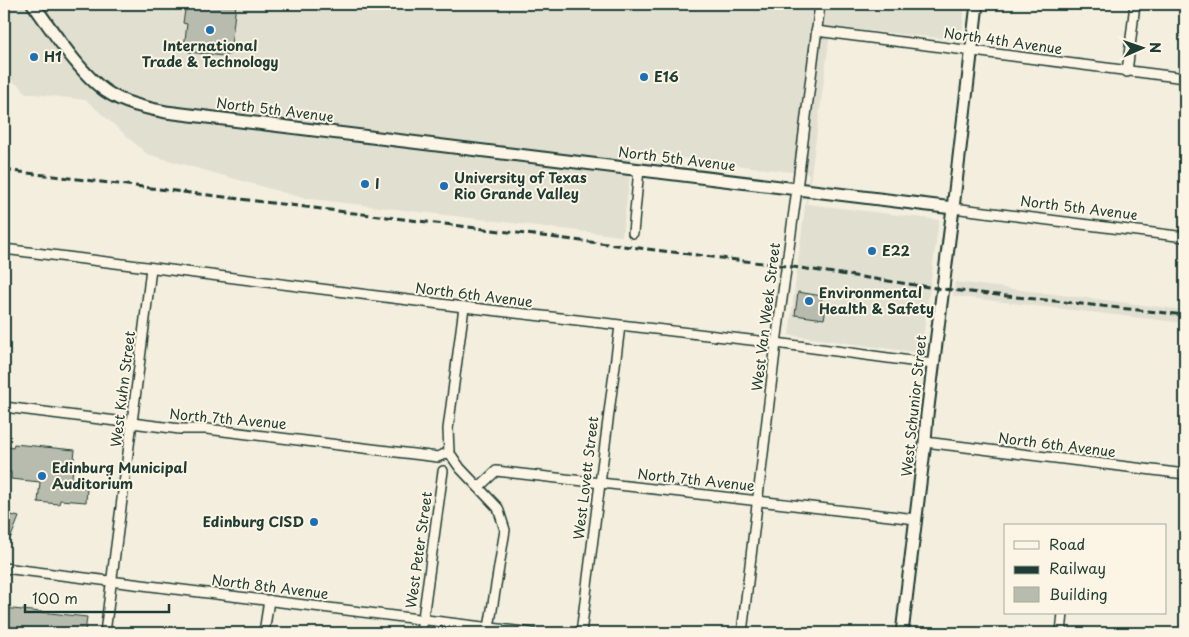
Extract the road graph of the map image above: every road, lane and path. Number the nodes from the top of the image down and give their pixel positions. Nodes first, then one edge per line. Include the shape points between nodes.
1 (33, 4) edge
2 (820, 4) edge
3 (977, 4) edge
4 (1135, 4) edge
5 (816, 31) junction
6 (972, 50) junction
7 (1127, 72) junction
8 (1185, 78) edge
9 (639, 169) junction
10 (797, 189) junction
11 (953, 208) junction
12 (633, 233) dead end
13 (1185, 236) edge
14 (8, 250) edge
15 (151, 268) junction
16 (464, 307) junction
17 (620, 326) junction
18 (776, 343) junction
19 (933, 364) junction
20 (4, 408) edge
21 (133, 423) junction
22 (925, 442) junction
23 (449, 452) junction
24 (443, 471) dead end
25 (1185, 474) edge
26 (599, 483) junction
27 (478, 488) junction
28 (758, 500) junction
29 (916, 519) junction
30 (4, 568) edge
31 (111, 582) junction
32 (268, 600) junction
33 (1063, 614) edge
34 (423, 620) junction
35 (490, 628) junction
36 (105, 633) edge
37 (264, 633) edge
38 (422, 633) edge
39 (532, 633) edge
40 (581, 633) edge
41 (742, 633) edge
42 (902, 633) edge
43 (1061, 633) edge

1 - 9 street, North 5th Avenue via 82,69 107,92 137,106
2 - 5 street, West Van Week Street
3 - 6 street, West Schunior Street
4 - 7 street
5 - 6 street, North 4th Avenue
5 - 10 street, West Van Week Street
6 - 7 street, North 4th Avenue
6 - 11 street, West Schunior Street
7 - 8 street, North 4th Avenue
9 - 10 street, North 5th Avenue
9 - 12 street
10 - 11 street, North 5th Avenue
10 - 18 street, West Van Week Street
11 - 13 street, North 5th Avenue
11 - 19 street, West Schunior Street
14 - 15 street, North 6th Avenue
15 - 16 street, North 6th Avenue
15 - 21 street, West Kuhn Street
16 - 17 street, North 6th Avenue
16 - 23 street via 448,429
17 - 18 street, North 6th Avenue
17 - 26 street, West Lovett Street
18 - 19 street, North 6th Avenue
18 - 28 street, West Van Week Street
19 - 22 street, West Schunior Street
20 - 21 street, North 7th Avenue
21 - 23 street, North 7th Avenue via 438,457
21 - 31 street, West Kuhn Street
22 - 25 street, North 6th Avenue
22 - 29 street, West Schunior Street
23 - 27 street
24 - 34 street, West Peter Street
26 - 27 street, North 7th Avenue via 496,471
26 - 28 street, North 7th Avenue
26 - 40 street, West Lovett Street
27 - 35 street via 498,508 504,530
28 - 29 street, North 7th Avenue
28 - 41 street, West Van Week Street
29 - 42 street, West Schunior Street
30 - 31 street, North 8th Avenue
31 - 32 street, North 8th Avenue
31 - 36 street, West Kuhn Street
32 - 34 street, North 8th Avenue
32 - 37 street
33 - 43 street
34 - 35 street, North 8th Avenue
34 - 38 street, West Peter Street
35 - 39 street, North 8th Avenue

